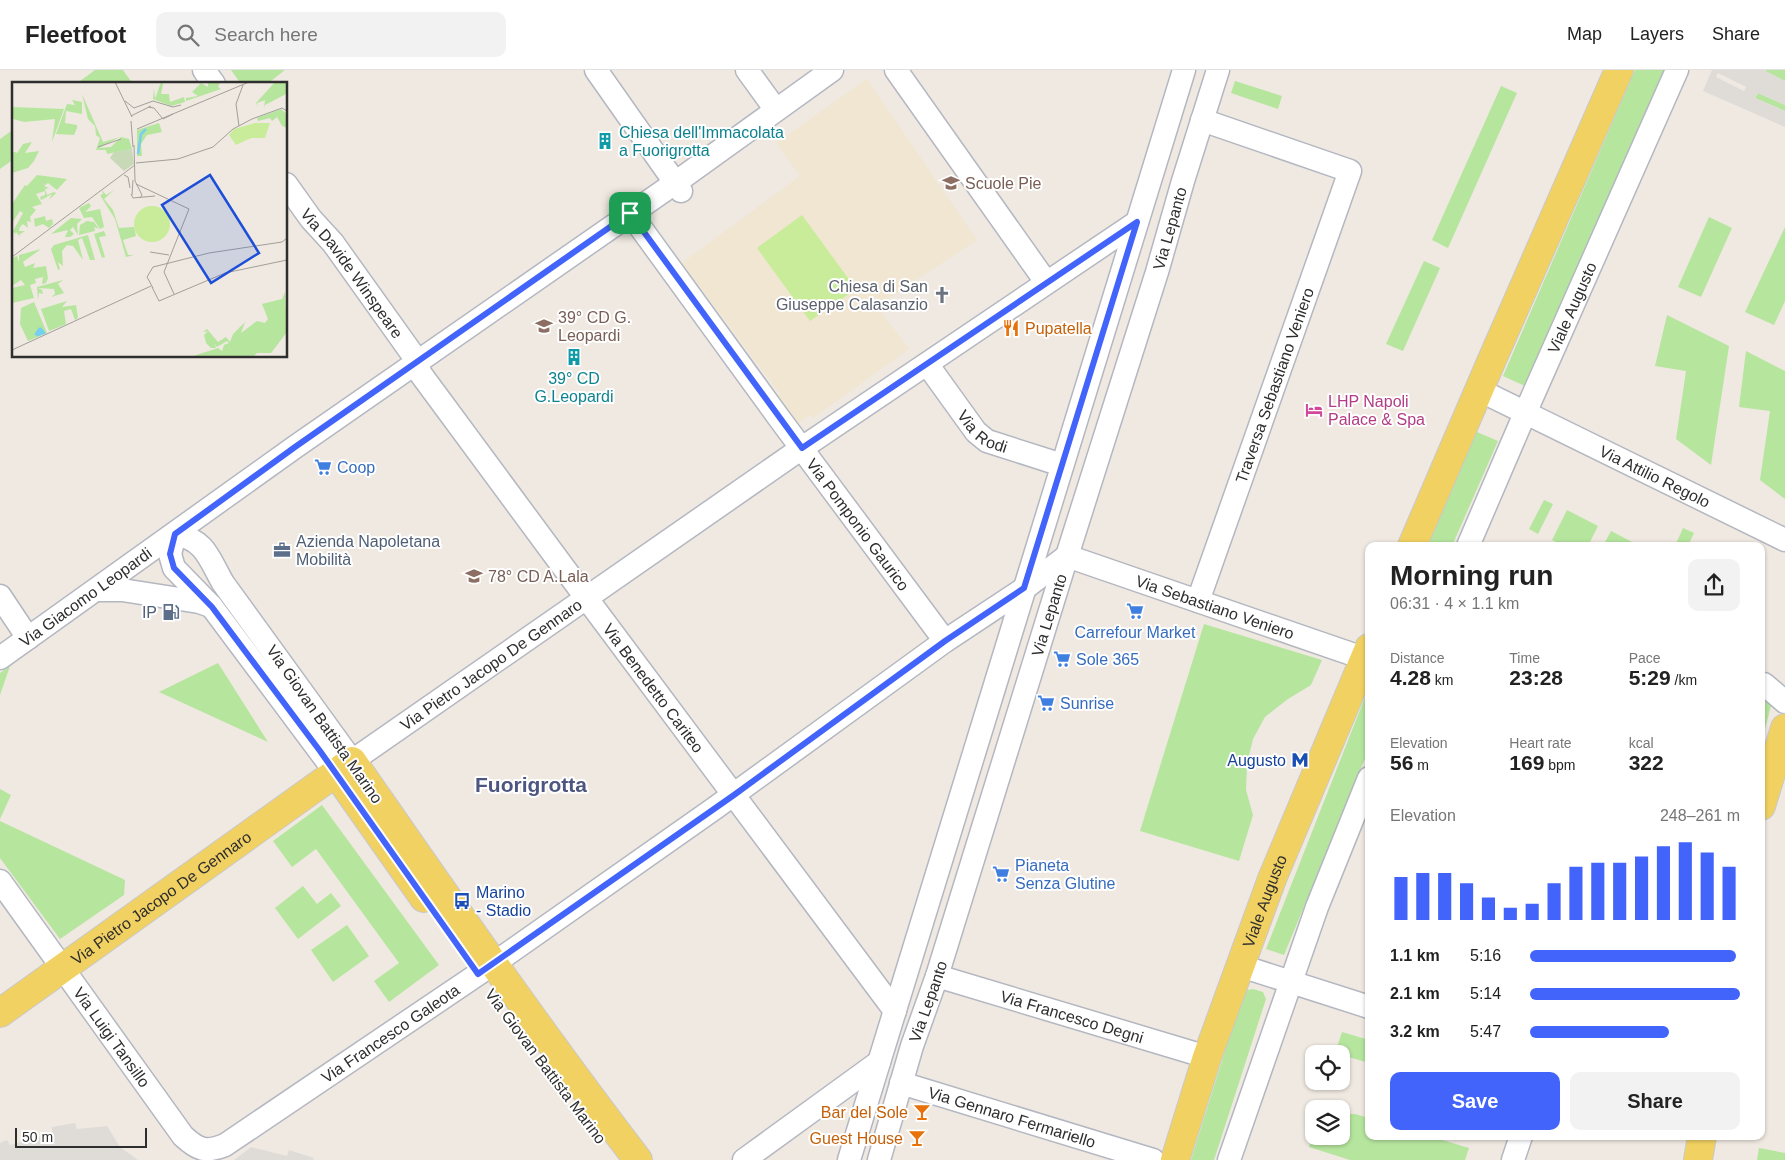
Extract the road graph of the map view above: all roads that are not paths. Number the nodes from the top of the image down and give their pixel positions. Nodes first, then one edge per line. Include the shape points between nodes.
1 (204, 70) edge
2 (596, 70) edge
3 (747, 70) edge
4 (832, 70) edge
5 (896, 70) edge
6 (1184, 70) edge
7 (1218, 70) edge
8 (1619, 70) edge
9 (1676, 70) edge
10 (213, 82) edge
11 (776, 110) junction
12 (1202, 120) junction
13 (288, 187) edge
14 (678, 187) junction
15 (630, 213) junction
16 (1137, 222) junction
17 (1046, 282) junction
18 (418, 362) junction
19 (927, 364) junction
20 (1479, 390) junction
21 (1526, 411) junction
22 (802, 448) junction
23 (1062, 465) junction
24 (175, 534) junction
25 (1785, 540) edge
26 (1414, 542) edge
27 (1470, 542) edge
28 (1067, 556) junction
29 (1024, 588) junction
30 (97, 590) junction
31 (0, 596) edge
32 (586, 597) junction
33 (1198, 601) junction
34 (212, 607) junction
35 (28, 638) junction
36 (945, 641) junction
37 (1365, 654) edge
38 (0, 658) edge
39 (1365, 660) edge
40 (1765, 685) edge
41 (1785, 702) edge
42 (1785, 728) edge
43 (344, 767) junction
44 (1365, 788) edge
45 (1765, 793) edge
46 (734, 795) junction
47 (0, 881) edge
48 (1241, 966) junction
49 (62, 967) junction
50 (485, 969) junction
51 (937, 976) junction
52 (1291, 981) junction
53 (1365, 1005) edge
54 (895, 1011) junction
55 (0, 1013) edge
56 (886, 1039) junction
57 (912, 1046) junction
58 (1207, 1056) junction
59 (879, 1062) junction
60 (901, 1082) junction
61 (1520, 1140) edge
62 (1701, 1140) edge
63 (192, 1144) joint
64 (617, 1160) edge
65 (638, 1160) edge
66 (744, 1160) edge
67 (849, 1160) edge
68 (879, 1160) edge
69 (1153, 1160) edge
70 (1175, 1160) edge
71 (1229, 1160) edge
72 (1513, 1160) edge
73 (1698, 1160) edge

1 - 10 street
2 - 14 street
3 - 11 street
4 - 11 street, Via Giacomo Leopardi
5 - 17 street
6 - 16 street, Via Lepanto
7 - 12 street, Via Lepanto
8 - 20 main road
9 - 21 street, Viale Augusto
11 - 14 street, Via Giacomo Leopardi
12 - 28 street, Via Lepanto
12 - 33 street, Traversa Sebastiano Veniero via 1350,171
13 - 18 street, Via Davide Winspeare via 333,243
14 - 15 street, Via Giacomo Leopardi
15 - 18 street, Via Giacomo Leopardi
15 - 22 street, Via Pomponio Gaurico
16 - 17 street, Via Pietro Jacopo De Gennaro
16 - 23 street, Via Lepanto
17 - 19 street, Via Pietro Jacopo De Gennaro
18 - 24 street, Via Giacomo Leopardi
18 - 32 street, Via Benedetto Cariteo via 420,373
19 - 22 street, Via Pietro Jacopo De Gennaro
19 - 23 street, Via Rodi via 976,432 987,441
20 - 21 street, Via Attilio Regolo
20 - 26 main road
21 - 25 street, Via Attilio Regolo
21 - 27 street, Viale Augusto
22 - 32 street, Via Pietro Jacopo De Gennaro
22 - 36 street, Via Pomponio Gaurico
23 - 29 street, Via Lepanto
24 - 30 street, Via Giacomo Leopardi
24 - 34 street, Via Giovan Battista Marino via 170,549 171,563
24 - 43 street, Via Giovan Battista Marino via 193,540 210,556 223,583
28 - 29 street, Via Francesco Galeota
28 - 33 street, Via Sebastiano Veniero
28 - 51 street, Via Lepanto
29 - 36 street, Via Francesco Galeota
29 - 54 street, Via Lepanto
30 - 34 street via 122,590 200,602
30 - 35 street, Via Giacomo Leopardi
31 - 35 street
32 - 43 street, Via Pietro Jacopo De Gennaro
32 - 46 street, Via Benedetto Cariteo
33 - 37 street, Via Sebastiano Veniero
34 - 43 street, Via Giovan Battista Marino
35 - 38 street, Via Giacomo Leopardi
36 - 46 street, Via Francesco Galeota
39 - 48 main road, Viale Augusto via 1272,879
40 - 41 street
42 - 45 main road
43 - 49 main road, Via Pietro Jacopo De Gennaro
43 - 50 main road, Via Giovan Battista Marino
44 - 52 street
46 - 50 street, Via Francesco Galeota
46 - 54 street, Via Benedetto Cariteo
47 - 49 street, Via Luigi Tansillo
48 - 52 street
48 - 58 main road, Viale Augusto
49 - 55 main road, Via Pietro Jacopo De Gennaro
49 - 63 street, Via Luigi Tansillo via 174,1125
50 - 63 street, Via Francesco Galeota via 225,1145 203,1150
50 - 64 main road, Via Giovan Battista Marino
50 - 65 main road, Via Giovan Battista Marino
51 - 57 street, Via Lepanto
51 - 58 street, Via Francesco Degni
52 - 53 street
52 - 71 street
54 - 56 street, Via Lepanto
56 - 57 street
56 - 59 street, Via Lepanto
57 - 60 street, Via Lepanto
58 - 70 main road, Viale Augusto
59 - 66 street
59 - 67 street, Via Lepanto
60 - 68 street, Via Lepanto
60 - 69 street, Via Gennaro Fermariello
61 - 72 street
62 - 73 main road

